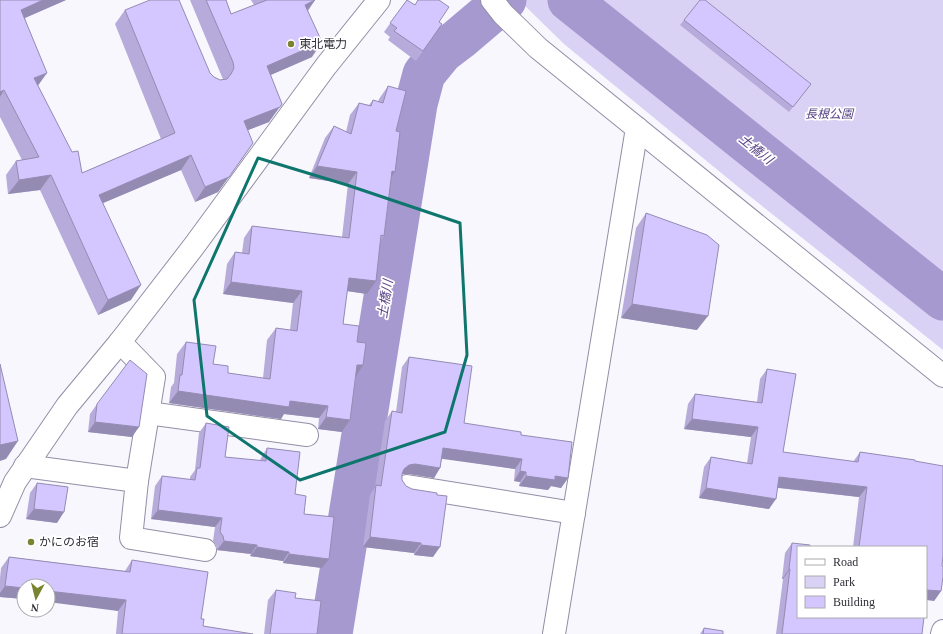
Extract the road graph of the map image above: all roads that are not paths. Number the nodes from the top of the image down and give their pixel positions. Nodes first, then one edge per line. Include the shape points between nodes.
1 (379, 0) edge
2 (492, 0) edge
3 (637, 128) junction
4 (120, 342) junction
5 (943, 376) edge
6 (148, 413) junction
7 (307, 435) dead end
8 (25, 466) junction
9 (137, 481) junction
10 (407, 486) edge
11 (574, 513) junction
12 (0, 516) edge
13 (205, 550) dead end
14 (943, 631) edge
15 (554, 634) edge
16 (942, 634) edge

1 - 4 street via 326,66
2 - 3 street via 538,48
3 - 5 street
3 - 11 street
4 - 6 street via 154,377
4 - 8 street via 67,406
6 - 7 street
6 - 9 street
8 - 9 street
8 - 12 street
9 - 13 street via 130,538
10 - 11 street
11 - 15 street
14 - 16 street

